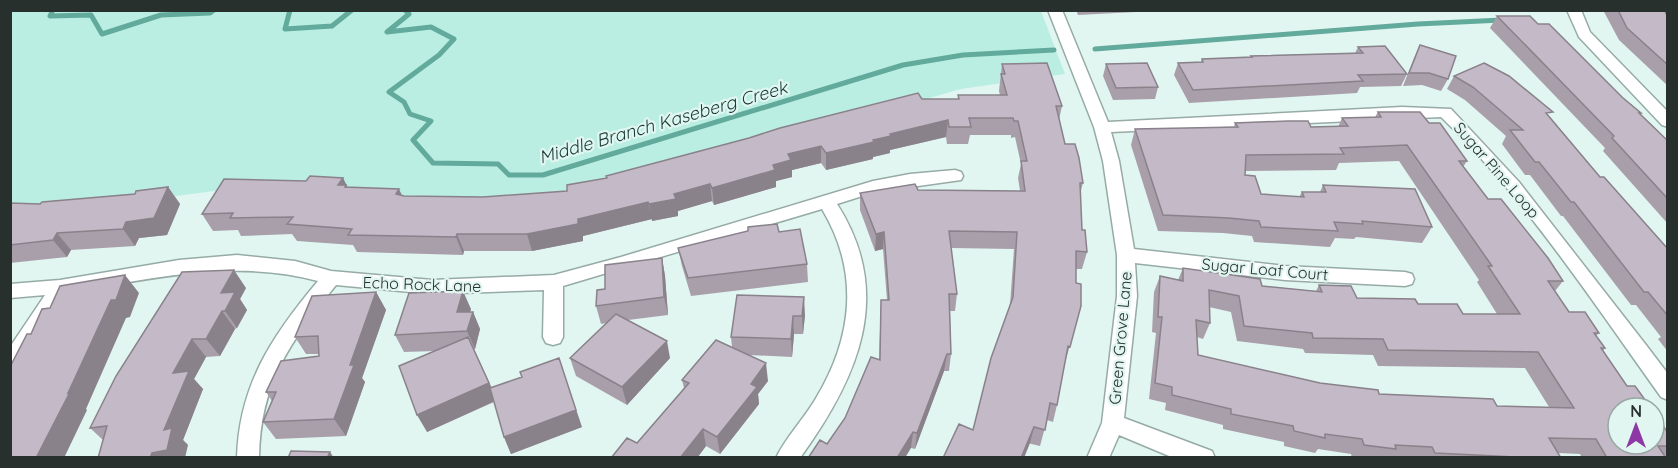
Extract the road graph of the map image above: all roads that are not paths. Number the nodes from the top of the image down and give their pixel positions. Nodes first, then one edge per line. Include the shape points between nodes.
1 (1054, 10) edge
2 (1574, 10) edge
3 (1668, 122) edge
4 (1102, 128) junction
5 (955, 176) dead end
6 (826, 201) junction
7 (1126, 255) junction
8 (331, 279) junction
9 (1405, 279) dead end
10 (554, 282) junction
11 (60, 287) junction
12 (10, 291) edge
13 (553, 337) dead end
14 (10, 366) edge
15 (1668, 391) edge
16 (1113, 423) junction
17 (248, 458) edge
18 (787, 458) edge
19 (1098, 458) edge
20 (1204, 458) edge

1 - 4 street, Green Grove Lane
2 - 3 street via 1584,34
4 - 7 street, Green Grove Lane
4 - 15 street, Sugar Pine Loop via 1445,112 1470,135 1525,200
5 - 6 street, Echo Rock Lane via 873,187
6 - 10 street, Echo Rock Lane
6 - 18 street via 844,233 854,263 858,298 855,332 844,369
7 - 9 street, Sugar Loaf Court via 1285,273
7 - 16 street, Green Grove Lane via 1127,296
8 - 10 street, Echo Rock Lane via 432,287
8 - 11 street, Echo Rock Lane via 295,268 237,262 179,267
8 - 17 street via 273,356 256,397 247,438
10 - 13 street
11 - 12 street, Echo Rock Lane
11 - 14 street
16 - 19 street, Green Grove Lane
16 - 20 street

